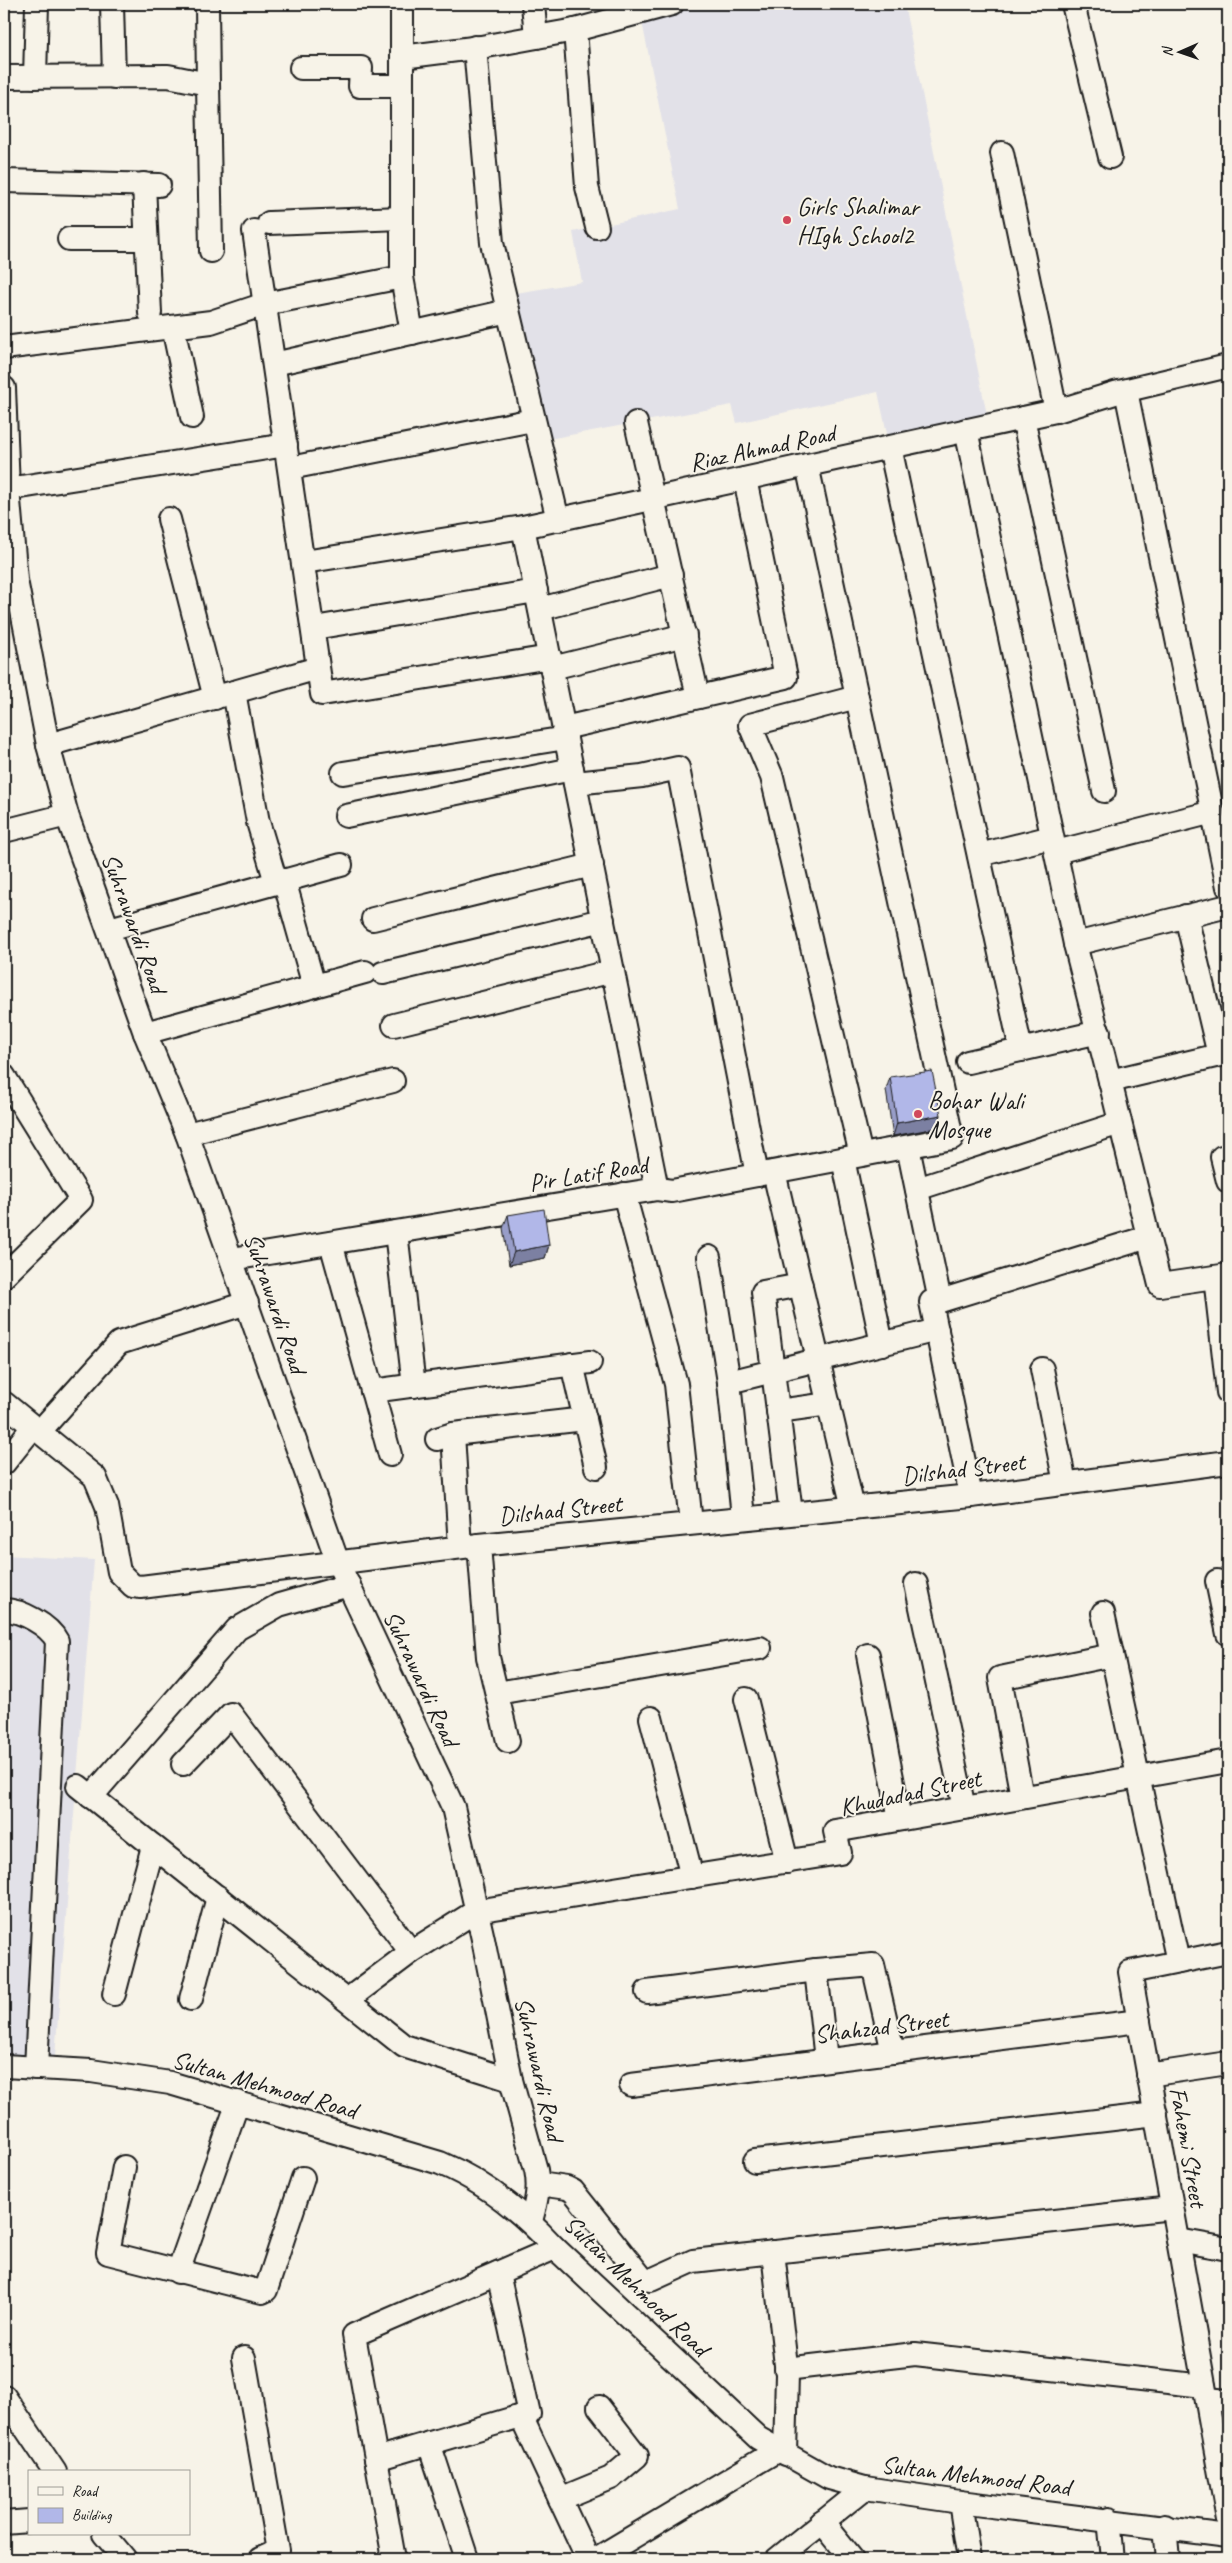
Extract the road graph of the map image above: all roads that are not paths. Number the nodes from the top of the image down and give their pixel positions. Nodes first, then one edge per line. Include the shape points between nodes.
1 (37, 4) edge
2 (112, 4) edge
3 (207, 4) edge
4 (402, 4) edge
5 (533, 4) edge
6 (1073, 4) edge
7 (659, 5) edge
8 (575, 30) junction
9 (536, 37) junction
10 (475, 48) junction
11 (402, 57) junction
12 (301, 68) dead end
13 (4, 77) edge
14 (35, 77) junction
15 (114, 77) junction
16 (208, 84) junction
17 (402, 86) junction
18 (1002, 154) dead end
19 (1110, 157) dead end
20 (4, 181) edge
21 (402, 218) junction
22 (597, 227) dead end
23 (69, 239) dead end
24 (146, 239) junction
25 (211, 251) dead end
26 (402, 277) junction
27 (265, 304) junction
28 (508, 311) junction
29 (150, 313) dead end
30 (173, 327) junction
31 (412, 333) junction
32 (4, 348) edge
33 (274, 364) junction
34 (1228, 366) edge
35 (4, 390) edge
36 (1126, 391) junction
37 (1056, 411) junction
38 (192, 417) dead end
39 (1023, 418) junction
40 (533, 420) junction
41 (636, 423) dead end
42 (966, 430) junction
43 (286, 445) junction
44 (890, 447) junction
45 (807, 465) junction
46 (290, 468) junction
47 (745, 478) junction
48 (8, 489) junction
49 (655, 498) junction
50 (169, 519) dead end
51 (558, 520) junction
52 (524, 527) junction
53 (304, 562) junction
54 (671, 575) junction
55 (538, 600) junction
56 (314, 628) junction
57 (685, 635) junction
58 (551, 662) junction
59 (318, 668) junction
60 (224, 695) junction
61 (698, 697) junction
62 (857, 697) junction
63 (565, 733) junction
64 (48, 745) junction
65 (344, 773) dead end
66 (574, 776) junction
67 (1104, 791) dead end
68 (1213, 812) junction
69 (67, 816) junction
70 (346, 816) dead end
71 (4, 831) edge
72 (1054, 845) junction
73 (979, 855) junction
74 (341, 865) dead end
75 (592, 865) junction
76 (280, 881) junction
77 (1228, 887) edge
78 (1228, 906) edge
79 (1186, 916) junction
80 (373, 919) dead end
81 (603, 920) junction
82 (109, 929) junction
83 (1076, 944) junction
84 (613, 971) junction
85 (314, 986) junction
86 (394, 1025) dead end
87 (1099, 1032) junction
88 (145, 1033) junction
89 (1021, 1050) junction
90 (1224, 1054) edge
91 (968, 1062) dead end
92 (4, 1076) edge
93 (394, 1081) dead end
94 (1110, 1081) junction
95 (1120, 1123) junction
96 (186, 1134) junction
97 (908, 1147) junction
98 (852, 1157) junction
99 (1222, 1157) dead end
100 (765, 1173) junction
101 (1228, 1180) edge
102 (657, 1189) junction
103 (917, 1189) junction
104 (624, 1194) junction
105 (396, 1232) junction
106 (1148, 1237) junction
107 (331, 1243) junction
108 (709, 1257) dead end
109 (232, 1260) junction
110 (8, 1263) edge
111 (1222, 1276) edge
112 (801, 1285) junction
113 (940, 1301) junction
114 (247, 1303) junction
115 (937, 1330) junction
116 (882, 1344) junction
117 (819, 1360) junction
118 (1042, 1369) dead end
119 (773, 1372) junction
120 (729, 1382) junction
121 (414, 1386) junction
122 (372, 1391) junction
123 (1228, 1392) edge
124 (4, 1403) edge
125 (829, 1404) junction
126 (778, 1411) junction
127 (585, 1419) junction
128 (37, 1429) junction
129 (390, 1455) dead end
130 (1228, 1462) edge
131 (4, 1463) edge
132 (596, 1467) dead end
133 (1064, 1483) junction
134 (971, 1496) junction
135 (853, 1508) junction
136 (791, 1513) junction
137 (743, 1517) junction
138 (691, 1522) junction
139 (470, 1546) junction
140 (338, 1563) junction
141 (1217, 1581) dead end
142 (916, 1584) dead end
143 (349, 1585) junction
144 (4, 1610) edge
145 (1103, 1613) dead end
146 (1228, 1634) edge
147 (760, 1648) dead end
148 (868, 1655) dead end
149 (1112, 1655) junction
150 (497, 1693) junction
151 (746, 1699) dead end
152 (651, 1718) dead end
153 (508, 1741) dead end
154 (1228, 1761) edge
155 (183, 1764) dead end
156 (1138, 1776) junction
157 (1022, 1797) junction
158 (964, 1808) junction
159 (900, 1819) junction
160 (154, 1846) junction
161 (787, 1862) junction
162 (692, 1877) junction
163 (218, 1897) junction
164 (476, 1910) junction
165 (411, 1952) junction
166 (1228, 1952) edge
167 (1178, 1962) junction
168 (816, 1970) junction
169 (647, 1992) dead end
170 (114, 1994) dead end
171 (192, 1999) dead end
172 (347, 2000) junction
173 (1139, 2021) junction
174 (893, 2052) junction
175 (826, 2060) junction
176 (1228, 2063) edge
177 (4, 2066) edge
178 (36, 2068) junction
179 (1148, 2075) junction
180 (510, 2080) junction
181 (631, 2085) dead end
182 (238, 2102) junction
183 (1156, 2114) junction
184 (755, 2161) dead end
185 (124, 2167) dead end
186 (303, 2178) dead end
187 (539, 2184) junction
188 (1172, 2208) junction
189 (530, 2221) junction
190 (1178, 2240) junction
191 (555, 2248) junction
192 (1228, 2249) edge
193 (772, 2252) junction
194 (178, 2272) junction
195 (498, 2273) junction
196 (244, 2358) dead end
197 (786, 2369) junction
198 (1213, 2395) edge
199 (4, 2396) edge
200 (599, 2407) dead end
201 (521, 2416) junction
202 (429, 2443) junction
203 (781, 2452) junction
204 (376, 2459) junction
205 (54, 2470) edge
206 (865, 2488) junction
207 (560, 2499) junction
208 (960, 2502) junction
209 (1109, 2519) junction
210 (1228, 2519) edge
211 (28, 2520) edge
212 (822, 2522) junction
213 (4, 2523) edge
214 (1165, 2526) junction
215 (106, 2536) edge
216 (1228, 2536) edge
217 (125, 2559) edge
218 (260, 2559) edge
219 (394, 2559) edge
220 (467, 2559) edge
221 (588, 2559) edge
222 (596, 2559) edge
223 (777, 2559) edge
224 (852, 2559) edge
225 (969, 2559) edge
226 (1113, 2559) edge
227 (1168, 2559) edge

1 - 14 street
2 - 15 street
3 - 16 street
4 - 11 street
5 - 9 street
6 - 19 street
7 - 8 street
8 - 9 street
8 - 22 street via 587,187
9 - 10 street
10 - 11 street
10 - 28 street via 492,243
11 - 17 street
12 - 17 street via 361,68 360,86
13 - 14 street
14 - 15 street
15 - 16 street via 168,76
16 - 25 street
17 - 21 street
18 - 37 street
20 - 24 street via 151,184
21 - 26 street
21 - 27 street via 262,227
23 - 24 street
24 - 29 street
26 - 27 street
26 - 31 street
27 - 30 street via 210,322
27 - 33 street
28 - 31 street
28 - 40 street
30 - 32 street
30 - 38 street
31 - 33 street
33 - 43 street
34 - 36 street, Riaz Ahmad Road
35 - 48 street, Suhrawardi Road
36 - 37 street, Riaz Ahmad Road
36 - 68 street
37 - 39 street, Riaz Ahmad Road
39 - 42 street, Riaz Ahmad Road
39 - 67 street
40 - 46 street
40 - 51 street
41 - 49 street
42 - 44 street, Riaz Ahmad Road
42 - 72 street
43 - 46 street
43 - 48 street
44 - 45 street, Riaz Ahmad Road
44 - 73 street
45 - 47 street, Riaz Ahmad Road
45 - 62 street
46 - 53 street
47 - 49 street, Riaz Ahmad Road
47 - 61 street via 786,677
48 - 64 street, Suhrawardi Road via 16,580
49 - 51 street, Riaz Ahmad Road
49 - 54 street
50 - 60 street
51 - 52 street, Riaz Ahmad Road
52 - 53 street, Riaz Ahmad Road
52 - 55 street
53 - 56 street
54 - 55 street
54 - 57 street
55 - 56 street
55 - 58 street
56 - 59 street
57 - 58 street
57 - 61 street
58 - 59 street via 322,694
58 - 63 street
59 - 60 street
60 - 64 street
60 - 76 street via 258,822
61 - 63 street
62 - 97 street, Pir Latif Road via 952,1138
62 - 98 street via 750,725 772,777
63 - 65 street
63 - 66 street
64 - 69 street, Suhrawardi Road
66 - 70 street
66 - 75 street
66 - 100 street via 642,776 678,768
68 - 72 street
68 - 77 street
69 - 71 street
69 - 82 street, Suhrawardi Road
72 - 73 street
72 - 83 street
73 - 89 street
74 - 76 street
75 - 80 street
75 - 81 street
76 - 82 street
76 - 85 street
78 - 79 street
79 - 83 street
79 - 90 street
81 - 84 street
81 - 85 street
82 - 88 street, Suhrawardi Road
83 - 87 street
84 - 86 street
84 - 102 street
85 - 88 street
87 - 89 street
87 - 94 street
88 - 96 street, Suhrawardi Road
89 - 91 street
90 - 94 street
92 - 110 street via 81,1200
93 - 96 street
94 - 95 street
95 - 103 street
95 - 106 street
96 - 109 street, Suhrawardi Road
97 - 98 street, Pir Latif Road
97 - 103 street
98 - 100 street, Pir Latif Road
98 - 116 street
99 - 101 street
100 - 102 street, Pir Latif Road via 672,1190
100 - 112 street
102 - 104 street, Pir Latif Road
103 - 113 street
104 - 105 street, Pir Latif Road
104 - 138 street via 676,1384
105 - 107 street, Pir Latif Road
105 - 121 street
106 - 111 street via 1160,1285
106 - 113 street
107 - 109 street, Pir Latif Road
107 - 122 street
108 - 120 street
109 - 114 street, Suhrawardi Road
111 - 123 street
112 - 117 street
112 - 119 street via 763,1292
113 - 115 street via 931,1302
114 - 128 street via 120,1343
114 - 140 street, Suhrawardi Road
115 - 116 street
115 - 134 street
116 - 117 street
117 - 119 street
117 - 125 street
118 - 133 street
119 - 120 street
119 - 126 street
120 - 137 street
121 - 122 street
121 - 127 street via 581,1363
122 - 129 street
124 - 128 street, Dilshad Street
125 - 126 street
125 - 135 street
126 - 136 street
127 - 132 street
127 - 139 street via 445,1437
128 - 131 street
128 - 140 street, Dilshad Street via 95,1478 107,1506 119,1572 133,1586
130 - 133 street, Dilshad Street
133 - 134 street, Dilshad Street
134 - 135 street, Dilshad Street
135 - 136 street, Dilshad Street
136 - 137 street, Dilshad Street
137 - 138 street, Dilshad Street
138 - 139 street, Dilshad Street
139 - 140 street, Dilshad Street
139 - 150 street
140 - 143 street, Suhrawardi Road
141 - 146 street
142 - 158 street
143 - 160 street via 279,1605 236,1629 85,1791
143 - 164 street, Suhrawardi Road via 453,1807
144 - 178 street via 13,1610 50,1630 57,1641
145 - 149 street
147 - 150 street
148 - 159 street
149 - 156 street
149 - 157 street via 1000,1678
150 - 153 street
151 - 161 street
152 - 162 street
154 - 156 street, Khudadad Street
155 - 165 street via 231,1714
156 - 157 street, Khudadad Street
156 - 167 street
157 - 158 street, Khudadad Street
158 - 159 street, Khudadad Street
159 - 161 street, Khudadad Street via 835,1831 840,1853
160 - 163 street
160 - 170 street
161 - 162 street, Khudadad Street
162 - 164 street, Khudadad Street
163 - 171 street
163 - 172 street
164 - 165 street
164 - 180 street, Suhrawardi Road
165 - 172 street
166 - 167 street, Fahemi Street
167 - 173 street, Fahemi Street via 1130,1972
168 - 169 street
168 - 174 street via 873,1965
168 - 175 street
172 - 180 street via 404,2046
173 - 174 street, Shahzad Street
173 - 179 street, Fahemi Street
174 - 175 street, Shahzad Street
175 - 181 street, Shahzad Street
176 - 179 street
177 - 178 street, Sultan Mehmood Road
178 - 182 street, Sultan Mehmood Road via 91,2071 170,2083
179 - 183 street, Fahemi Street
180 - 187 street, Suhrawardi Road
182 - 189 street, Sultan Mehmood Road via 461,2172 494,2192
182 - 194 street
183 - 184 street
183 - 188 street, Fahemi Street
185 - 194 street via 107,2252
186 - 194 street via 264,2292
187 - 189 street, Suhrawardi Road
187 - 193 street via 573,2191 643,2279 651,2280 693,2261
188 - 190 street, Fahemi Street
188 - 193 street
189 - 191 street, Sultan Mehmood Road
190 - 192 street
190 - 198 street, Fahemi Street
191 - 195 street
191 - 203 street, Sultan Mehmood Road via 758,2438
193 - 197 street
195 - 201 street via 529,2414
195 - 204 street via 354,2335
196 - 218 street via 278,2551
197 - 198 street via 915,2354
197 - 203 street
198 - 210 street, Fahemi Street
199 - 205 street
200 - 207 street via 637,2456 611,2478
201 - 202 street
201 - 207 street
202 - 204 street
202 - 220 street
203 - 206 street, Sultan Mehmood Road via 829,2478
203 - 222 street
204 - 219 street
206 - 208 street, Sultan Mehmood Road
206 - 212 street
207 - 221 street
208 - 209 street, Sultan Mehmood Road
208 - 225 street
209 - 214 street, Sultan Mehmood Road
209 - 226 street
211 - 213 street
212 - 223 street
212 - 224 street
214 - 216 street, Sultan Mehmood Road
214 - 227 street
215 - 217 street

